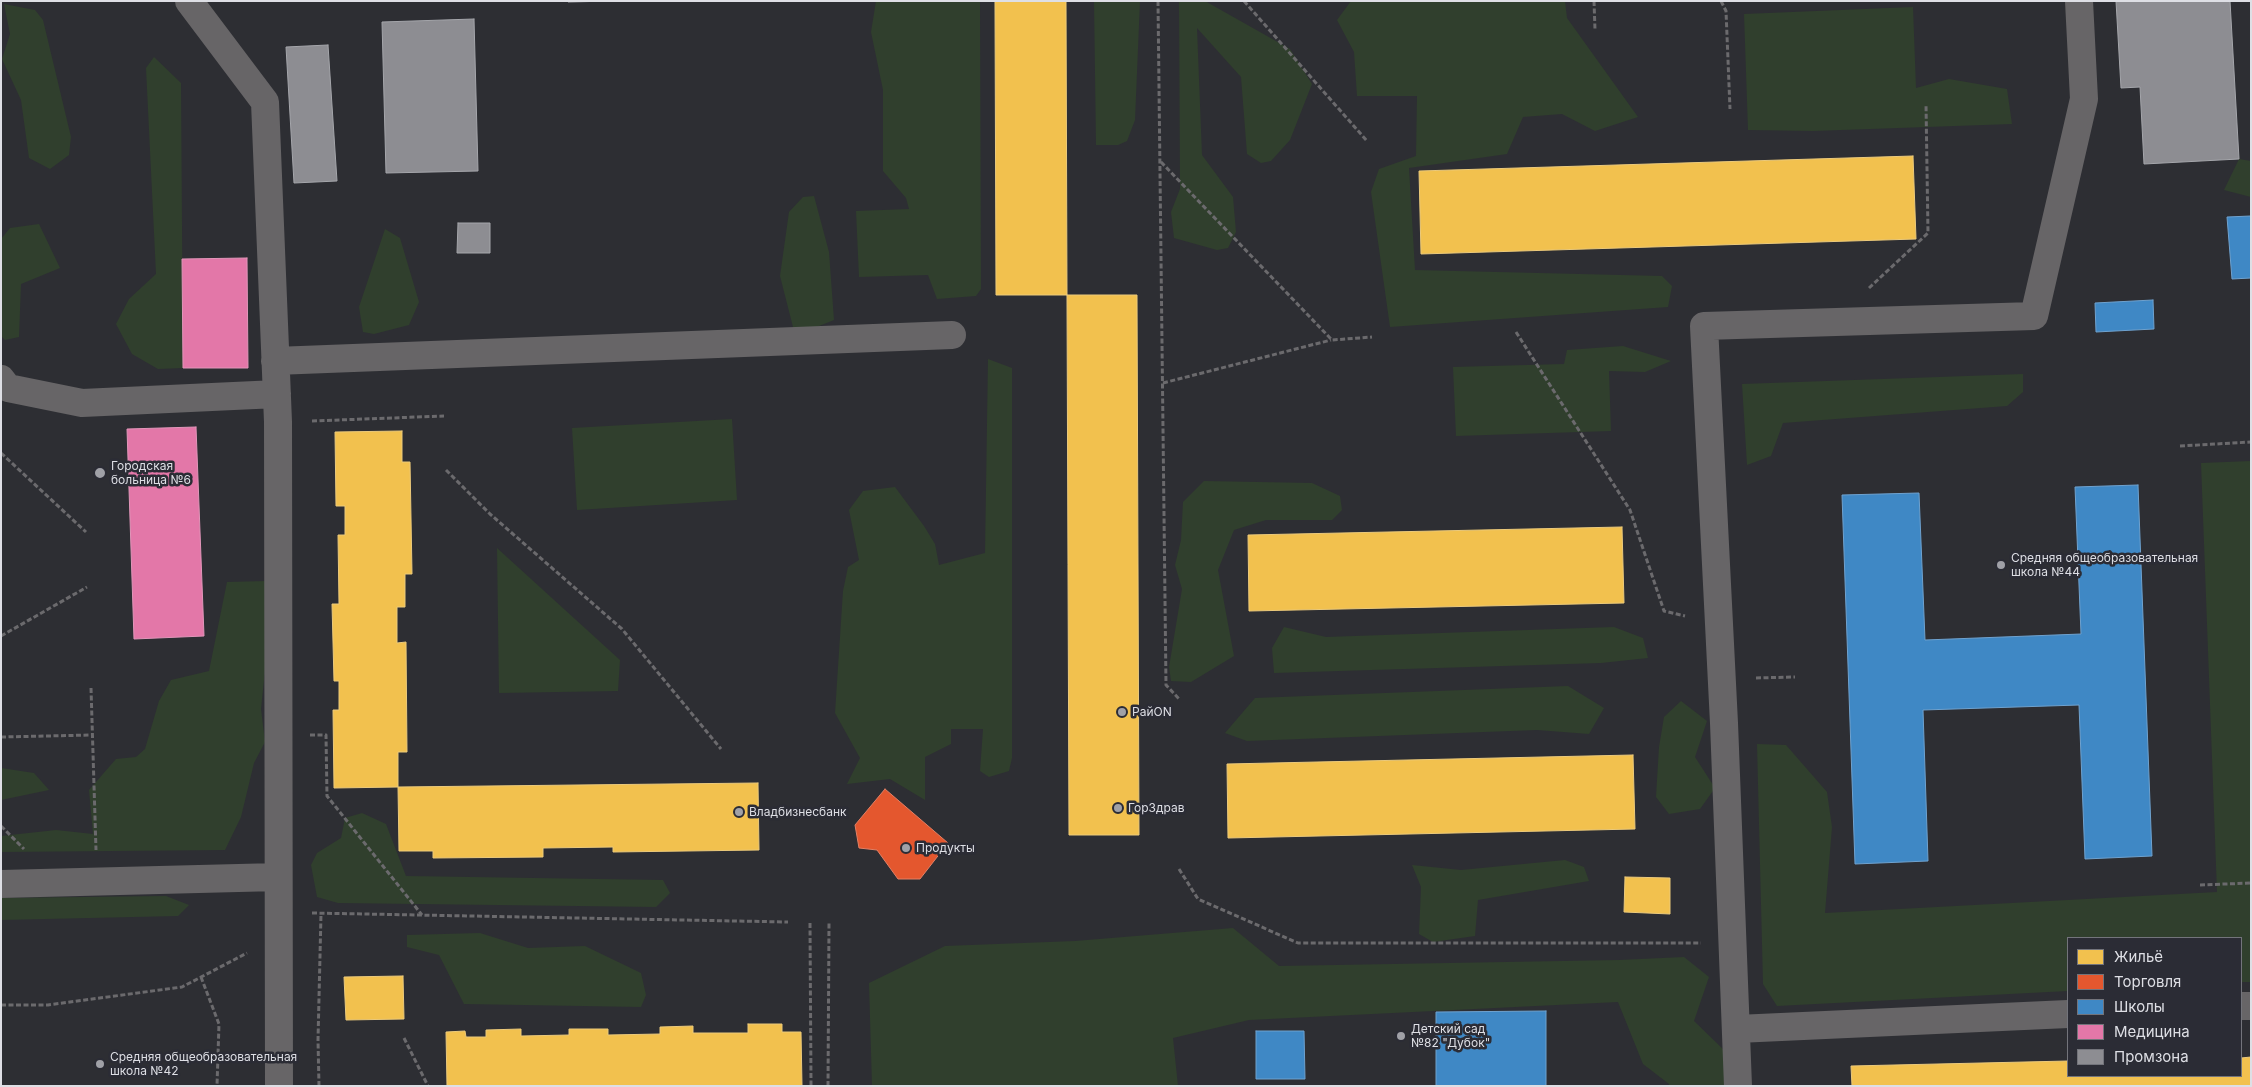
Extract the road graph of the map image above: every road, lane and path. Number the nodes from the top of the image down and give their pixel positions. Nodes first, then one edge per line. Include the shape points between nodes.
1 (189, 1) edge
2 (1158, 1) edge
3 (1244, 1) edge
4 (1594, 1) edge
5 (1721, 1) edge
6 (2079, 1) edge
7 (1595, 30) dead end
8 (1926, 104) dead end
9 (1730, 109) dead end
10 (1367, 141) dead end
11 (1160, 161) junction
12 (1833, 322) junction
13 (1516, 332) dead end
14 (952, 335) dead end
15 (1372, 337) dead end
16 (1332, 340) junction
17 (275, 361) junction
18 (1, 379) edge
19 (1163, 383) junction
20 (277, 394) junction
21 (444, 416) dead end
22 (278, 422) junction
23 (2251, 442) edge
24 (2180, 446) dead end
25 (1, 453) edge
26 (446, 470) dead end
27 (86, 532) dead end
28 (87, 587) dead end
29 (1720, 626) junction
30 (1, 636) edge
31 (1795, 677) dead end
32 (1722, 679) junction
33 (91, 688) dead end
34 (1180, 700) dead end
35 (92, 735) junction
36 (278, 735) junction
37 (1, 738) edge
38 (721, 749) dead end
39 (1179, 869) dead end
40 (278, 877) junction
41 (97, 881) junction
42 (2251, 883) edge
43 (1, 884) edge
44 (2200, 885) dead end
45 (321, 914) junction
46 (422, 916) junction
47 (788, 922) dead end
48 (810, 923) dead end
49 (829, 923) dead end
50 (279, 925) junction
51 (1734, 943) junction
52 (200, 977) junction
53 (1, 1005) edge
54 (2067, 1014) edge
55 (1737, 1029) junction
56 (404, 1038) dead end
57 (217, 1086) edge
58 (279, 1086) edge
59 (319, 1086) edge
60 (428, 1086) edge
61 (812, 1086) edge
62 (828, 1086) edge
63 (1738, 1086) edge

1 - 17 street via 265,102
2 - 11 path
3 - 10 path
4 - 7 path
5 - 9 path via 1726,11
6 - 12 street via 2084,99 2034,316
8 - 12 path via 1928,233
11 - 16 path
11 - 19 path
12 - 29 street via 1704,326
13 - 29 path via 1630,510 1664,611
14 - 17 street
15 - 16 path
16 - 19 path
17 - 20 street
18 - 20 street via 8,388 82,403
19 - 34 path via 1166,685
20 - 22 street
21 - 22 path
22 - 36 street
23 - 24 path
25 - 27 path
26 - 38 path via 490,514 622,629
28 - 30 path
29 - 32 street
31 - 32 path
32 - 51 street
33 - 35 path
35 - 37 path
35 - 41 path
36 - 40 street
36 - 46 path via 326,735 327,796
39 - 51 path via 1198,900 1298,943
40 - 41 street
40 - 50 street
41 - 43 street
42 - 44 path
45 - 46 path
45 - 50 path
45 - 59 path
46 - 47 path
48 - 61 path
49 - 62 path
50 - 52 path
50 - 58 street
51 - 55 street
52 - 53 path via 182,987 48,1005
52 - 57 path via 218,1024
54 - 55 street
55 - 63 street
56 - 60 path

